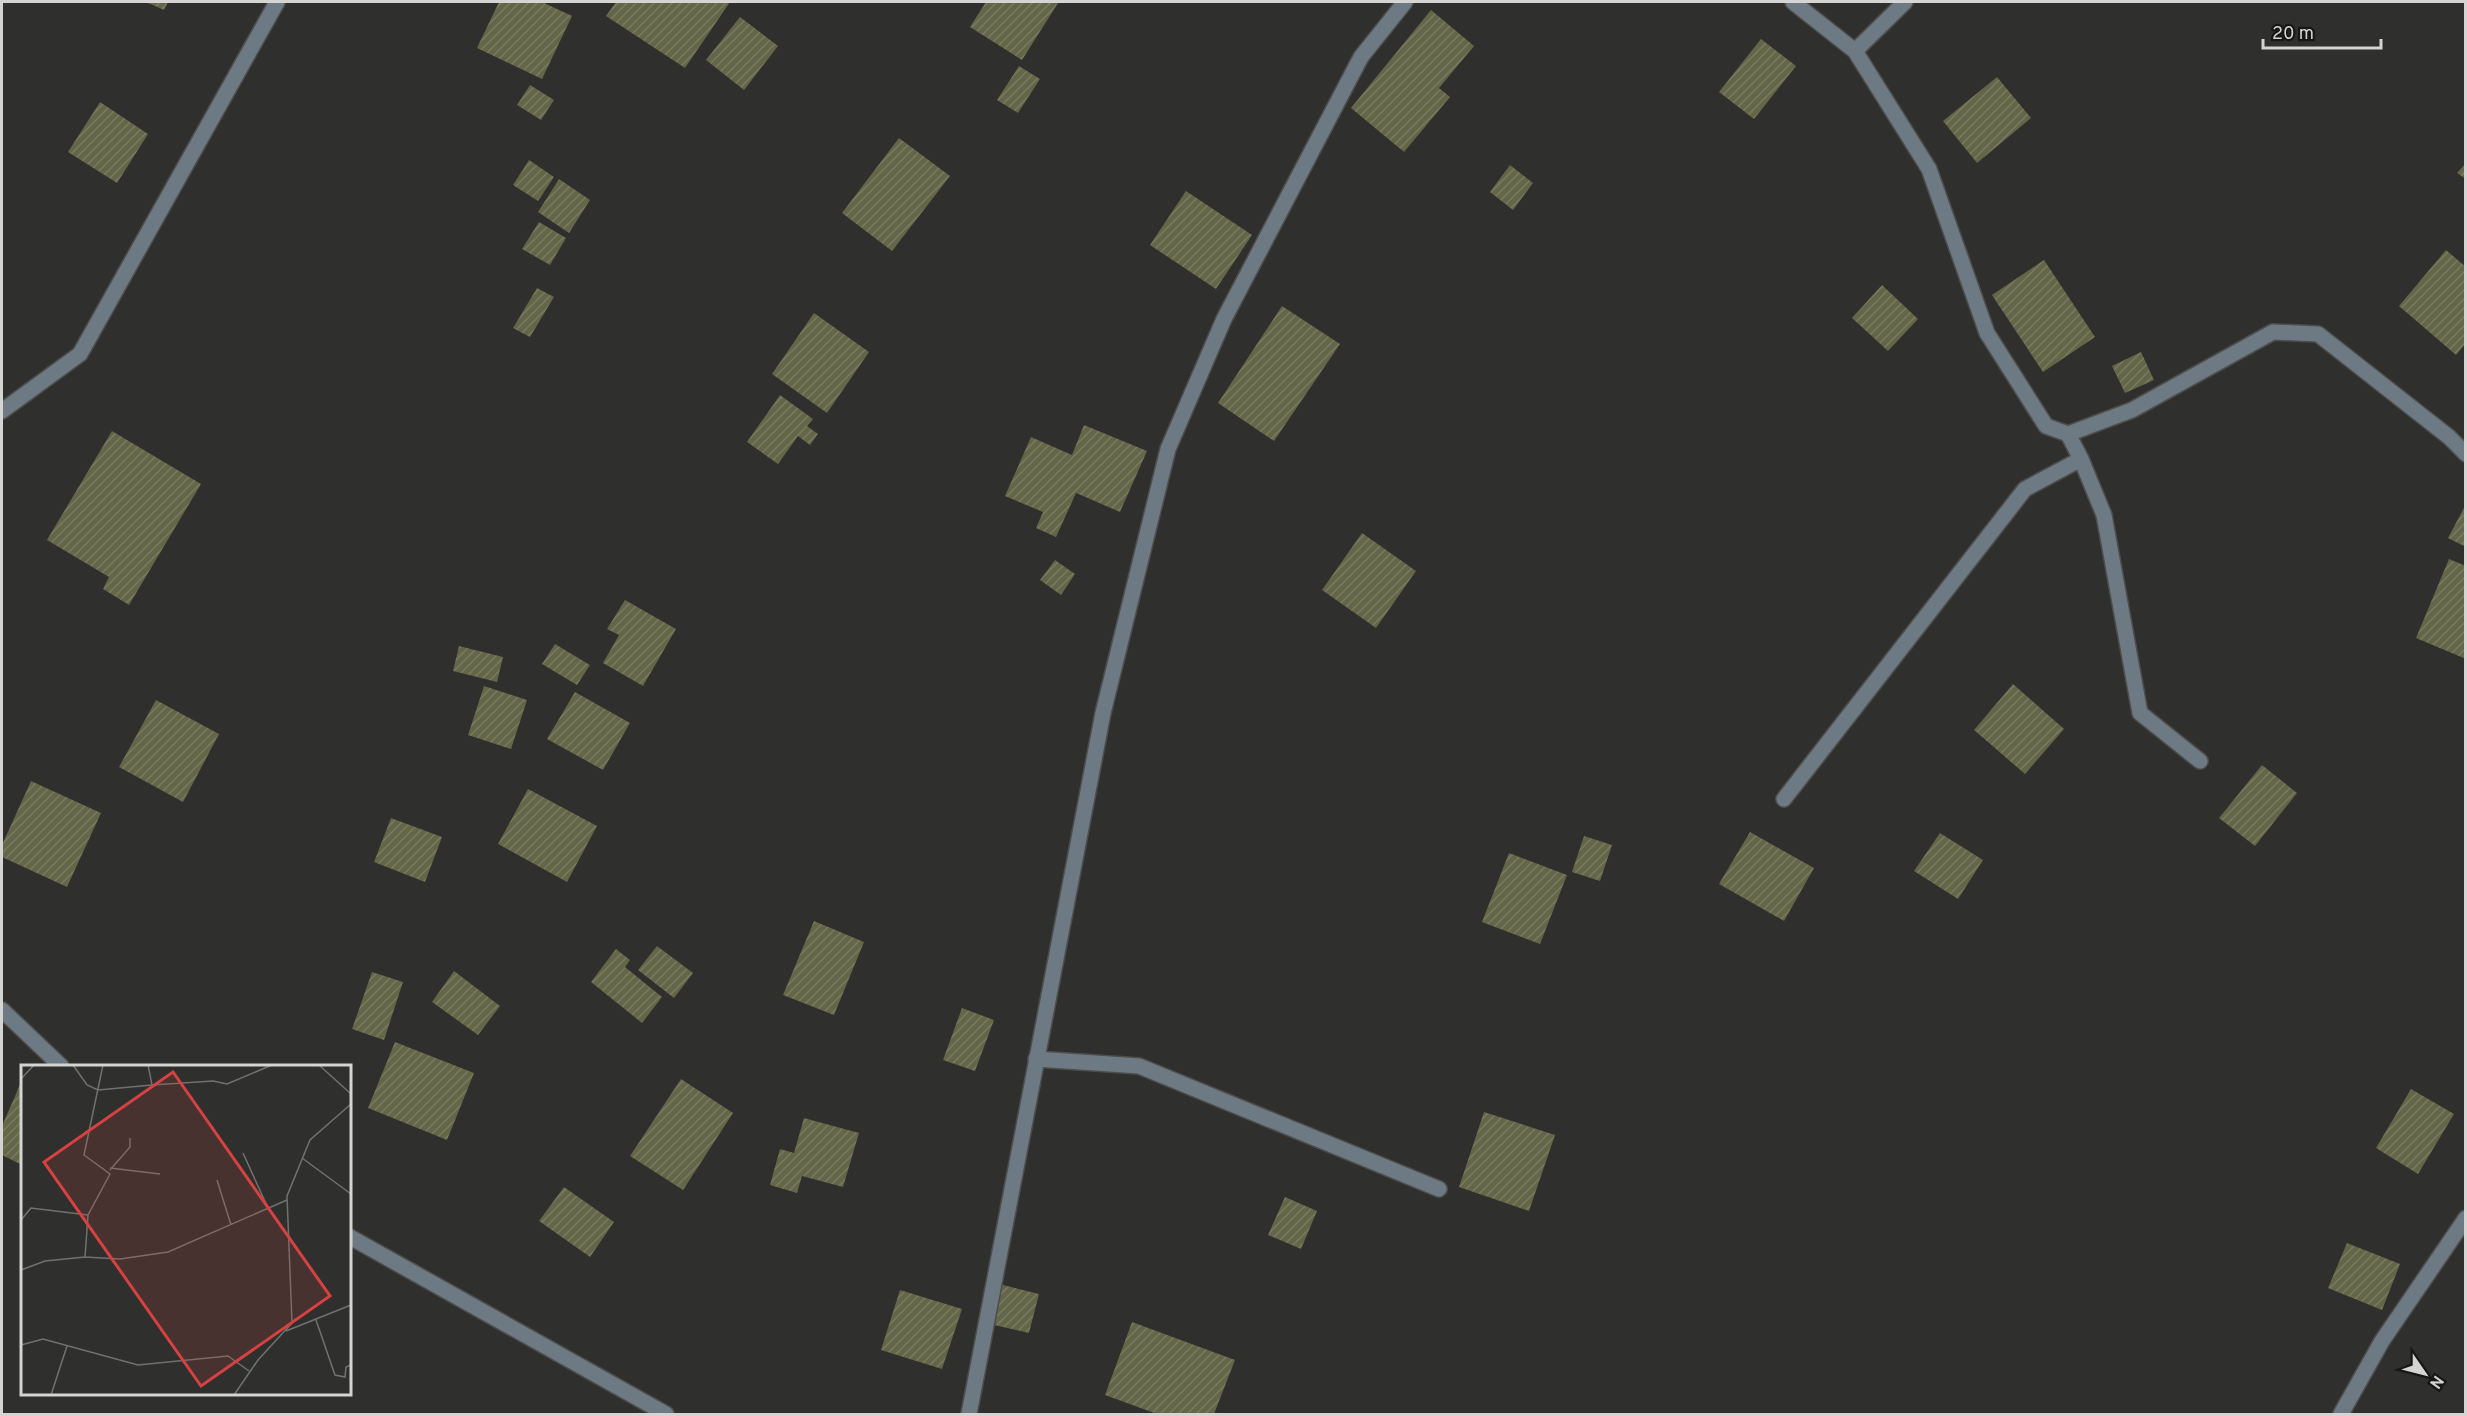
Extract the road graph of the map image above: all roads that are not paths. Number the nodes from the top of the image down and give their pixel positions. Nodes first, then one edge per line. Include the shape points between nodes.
1 (277, 2) edge
2 (1405, 2) edge
3 (1793, 2) edge
4 (1905, 2) edge
5 (1855, 51) junction
6 (2, 411) edge
7 (2068, 434) junction
8 (2466, 454) edge
9 (2081, 459) junction
10 (2200, 761) dead end
11 (1784, 799) dead end
12 (2, 1010) edge
13 (1036, 1059) junction
14 (60, 1065) edge
15 (1439, 1189) dead end
16 (2466, 1218) edge
17 (351, 1238) edge
18 (666, 1414) edge
19 (969, 1414) edge
20 (2341, 1414) edge

1 - 6 street via 80,354
2 - 13 street via 1361,57 1224,320 1168,449 1103,713
3 - 5 street
4 - 5 street
5 - 7 street via 1929,169 1987,333 2046,426
7 - 8 street via 2132,410 2272,332 2307,333 2318,334
7 - 9 street
9 - 10 street via 2104,515 2140,713
9 - 11 street via 2025,489
12 - 14 street
13 - 15 street via 1139,1066
13 - 19 street
16 - 20 street via 2382,1341
17 - 18 street

